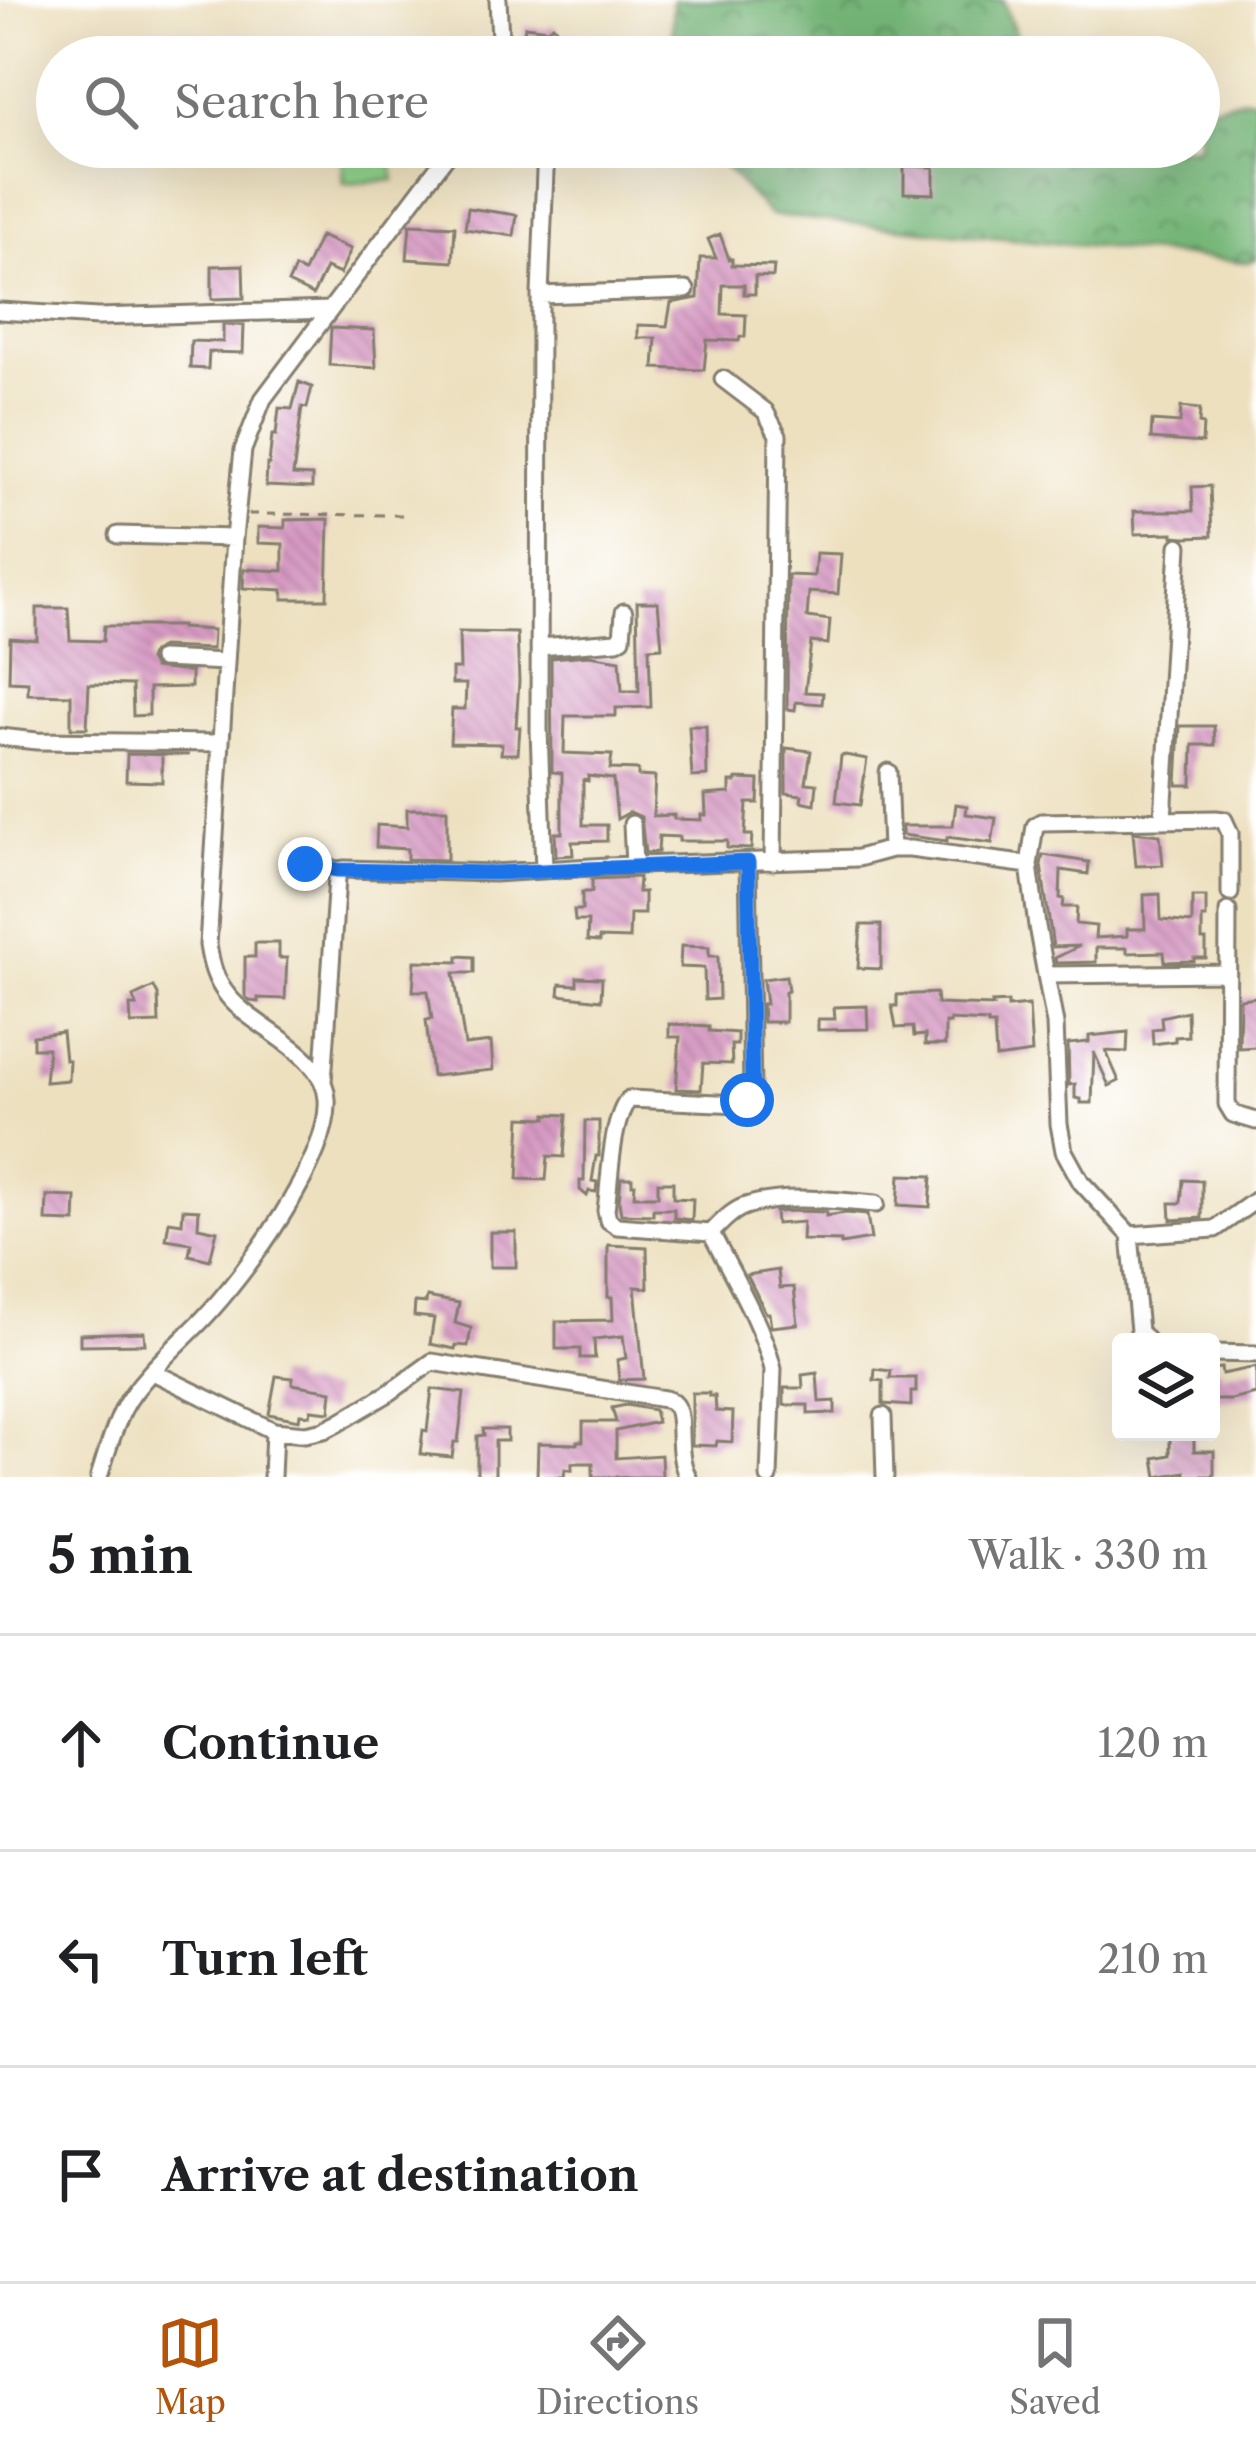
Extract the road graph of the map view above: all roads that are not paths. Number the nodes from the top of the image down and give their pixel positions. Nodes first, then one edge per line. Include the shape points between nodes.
1 (498, 0) edge
2 (500, 36) edge
3 (437, 168) edge
4 (545, 168) edge
5 (686, 290) dead end
6 (540, 295) junction
7 (330, 310) junction
8 (0, 311) edge
9 (723, 379) dead end
10 (118, 535) dead end
11 (234, 538) junction
12 (1179, 546) dead end
13 (624, 612) dead end
14 (539, 646) junction
15 (161, 659) dead end
16 (226, 662) junction
17 (0, 737) edge
18 (221, 743) junction
19 (888, 772) dead end
20 (1163, 819) junction
21 (632, 824) dead end
22 (891, 849) junction
23 (748, 862) junction
24 (773, 862) junction
25 (305, 864) dead end
26 (634, 865) junction
27 (1029, 865) junction
28 (338, 870) junction
29 (544, 870) junction
30 (1230, 893) dead end
31 (1228, 911) dead end
32 (1046, 974) junction
33 (1227, 974) junction
34 (323, 1082) junction
35 (1256, 1121) edge
36 (1256, 1200) edge
37 (876, 1204) dead end
38 (711, 1233) junction
39 (1130, 1235) junction
40 (1141, 1333) edge
41 (1220, 1353) edge
42 (1256, 1354) edge
43 (153, 1372) junction
44 (884, 1416) dead end
45 (274, 1431) junction
46 (99, 1477) edge
47 (272, 1477) edge
48 (688, 1477) edge
49 (769, 1477) edge
50 (884, 1477) edge

1 - 2 street
3 - 7 street
4 - 6 street
5 - 6 street
6 - 14 street
7 - 8 street via 98,317
7 - 11 street via 263,398 243,450
9 - 24 street via 765,411 778,435
10 - 11 street
11 - 16 street
12 - 20 street
13 - 14 street via 622,638
14 - 29 street
15 - 16 street
16 - 18 street
17 - 18 street
18 - 34 street via 212,970 229,998 309,1061
19 - 22 street
20 - 27 street via 1040,822
20 - 30 street via 1224,820
21 - 26 street
22 - 24 street via 858,859
22 - 27 street
23 - 24 street
23 - 26 street
23 - 38 street via 752,1090 740,1104 629,1099 618,1120 606,1210 616,1226
25 - 28 street
26 - 29 street
27 - 32 street
28 - 29 street
28 - 34 street
31 - 33 street
32 - 33 street
32 - 39 street via 1064,1151
33 - 35 street via 1227,1104
34 - 43 street via 325,1120 297,1193 218,1304
36 - 39 street via 1215,1229
37 - 38 street via 747,1205
38 - 49 street via 773,1369
39 - 40 street
41 - 42 street
43 - 45 street
43 - 46 street via 125,1405
44 - 50 street
45 - 47 street
45 - 48 street via 324,1430 442,1362 669,1400 678,1411

